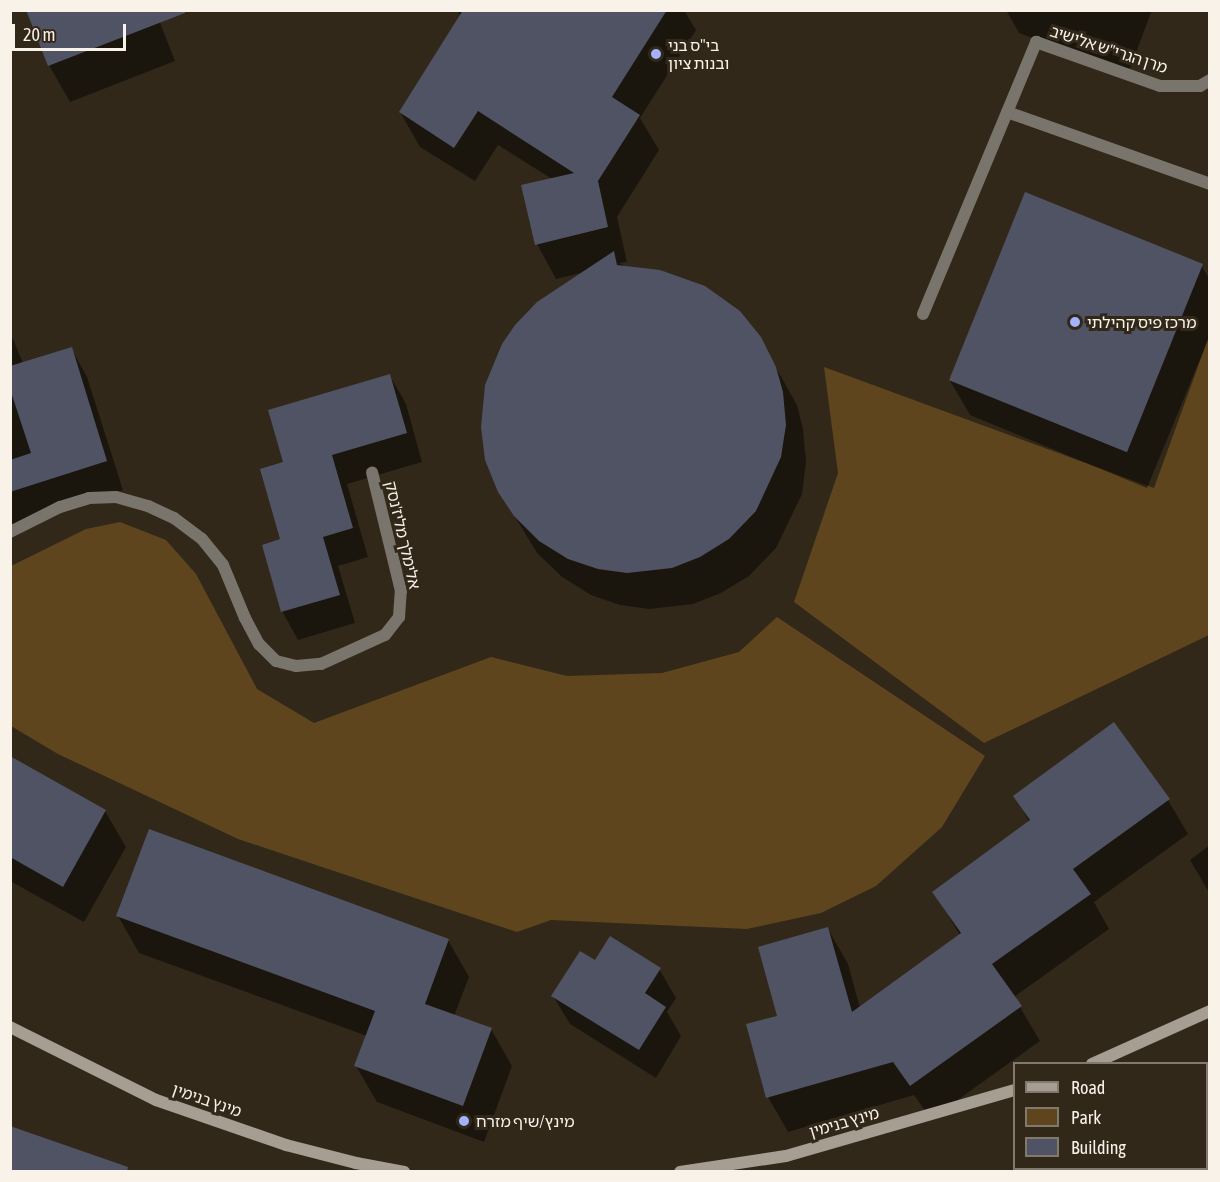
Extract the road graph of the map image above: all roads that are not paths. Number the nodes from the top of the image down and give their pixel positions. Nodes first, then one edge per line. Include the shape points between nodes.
1 (1209, 80) edge
2 (1007, 112) junction
3 (1209, 184) edge
4 (923, 314) dead end
5 (372, 472) dead end
6 (10, 532) edge
7 (1209, 1011) edge
8 (10, 1027) edge
9 (1096, 1062) edge
10 (1013, 1090) edge
11 (404, 1172) edge
12 (680, 1172) edge

1 - 2 street, מרן הגרי"ש אלישיב via 1200,86 1161,86 1036,42
2 - 3 street
2 - 4 street, מרן הגרי"ש אלישיב
5 - 6 street, אלימלך מליז'נסק via 401,591 399,617 385,635 321,664 296,666 276,661 259,644 223,565 202,538 174,518 147,506 116,497 89,498 60,507
7 - 9 street
8 - 11 street, מינץ בנימין via 156,1100 286,1145
10 - 12 street, מינץ בנימין via 786,1156

